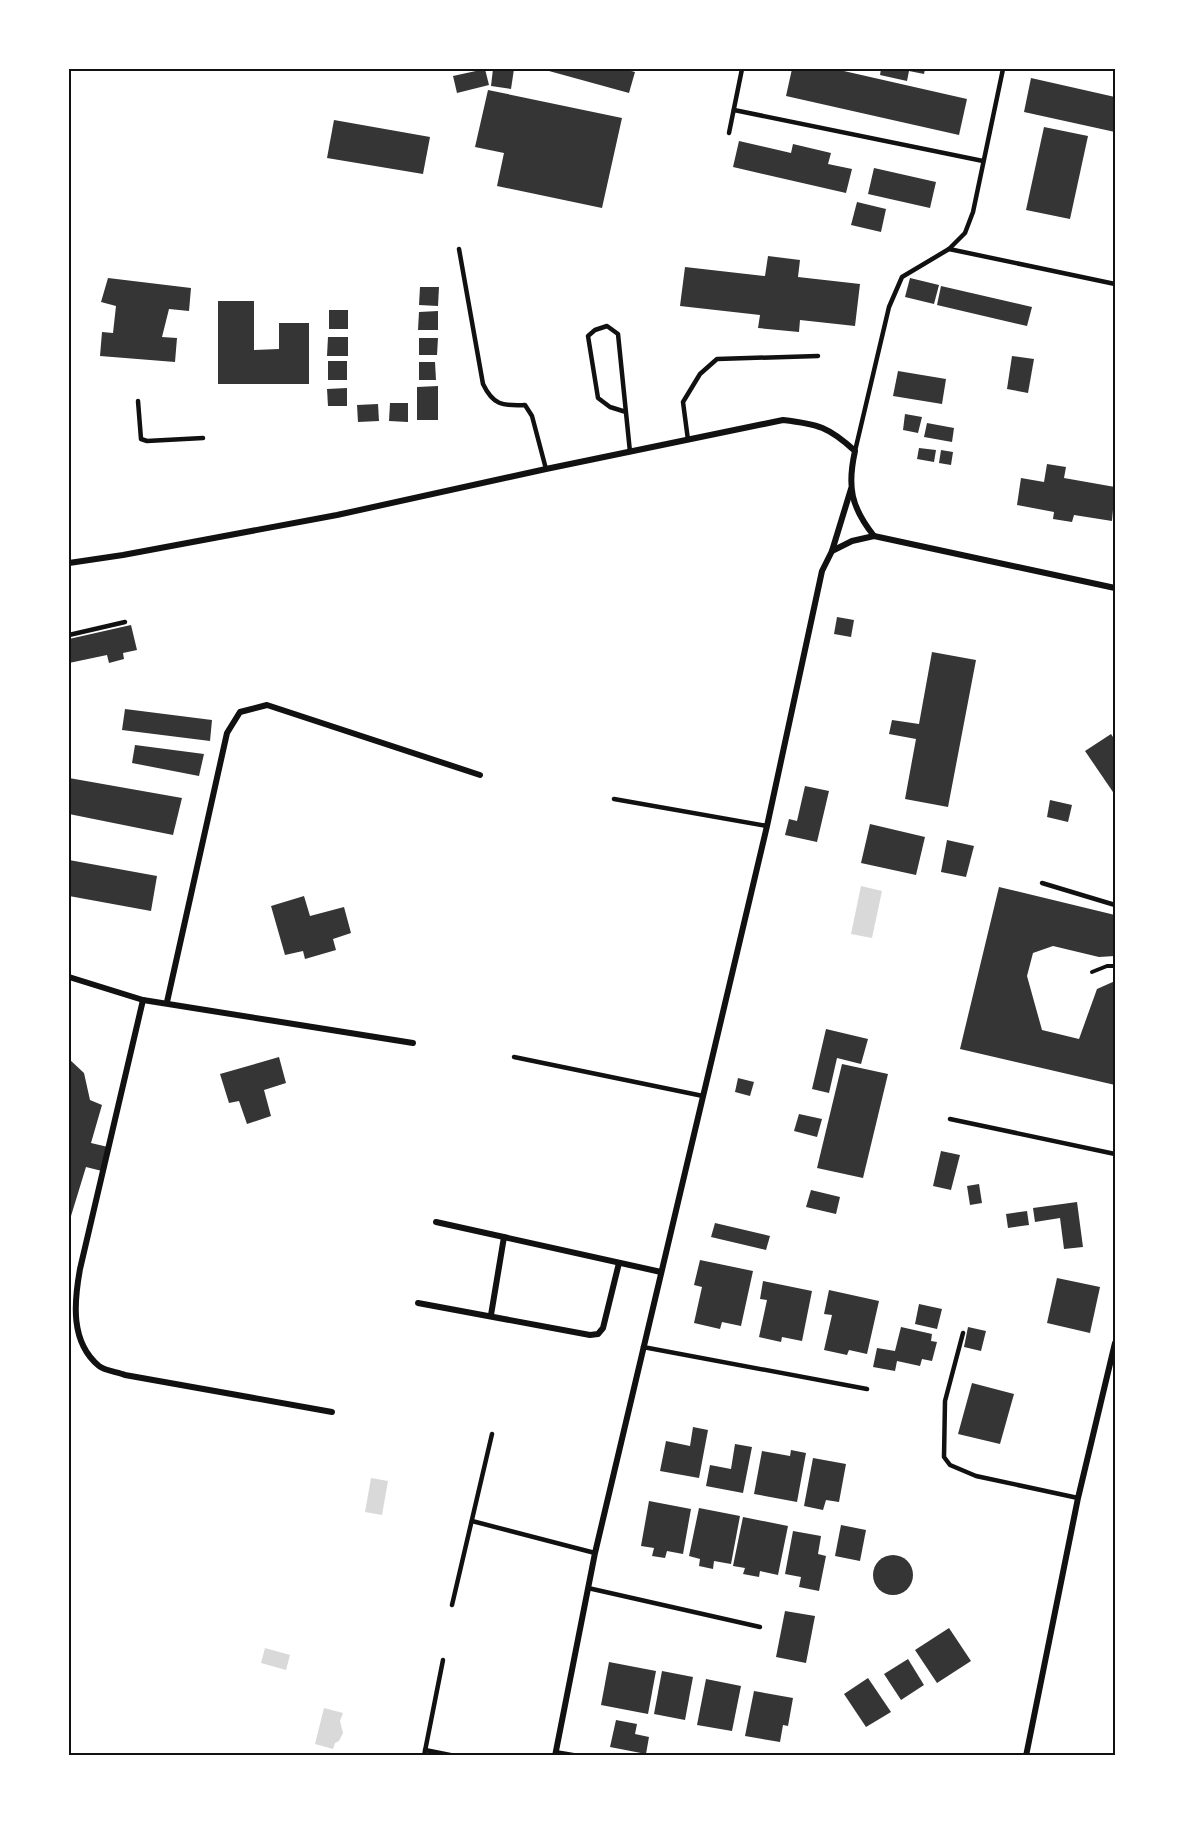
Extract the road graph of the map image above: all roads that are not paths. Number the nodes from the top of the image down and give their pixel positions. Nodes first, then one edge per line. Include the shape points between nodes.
1 (742, 69) edge
2 (1003, 69) edge
3 (734, 110) junction
4 (729, 134) dead end
5 (983, 162) junction
6 (459, 249) dead end
7 (949, 249) junction
8 (1115, 284) edge
9 (818, 356) dead end
10 (138, 401) dead end
11 (626, 412) junction
12 (203, 438) dead end
13 (688, 440) junction
14 (630, 452) junction
15 (855, 452) junction
16 (546, 469) junction
17 (851, 489) junction
18 (874, 536) junction
19 (831, 551) junction
20 (69, 563) edge
21 (1115, 588) edge
22 (125, 622) dead end
23 (69, 635) edge
24 (480, 775) dead end
25 (614, 799) dead end
26 (767, 826) junction
27 (1042, 883) dead end
28 (1115, 905) edge
29 (69, 977) edge
30 (143, 1000) junction
31 (167, 1002) junction
32 (413, 1043) dead end
33 (514, 1057) dead end
34 (703, 1096) junction
35 (950, 1119) dead end
36 (1115, 1154) edge
37 (436, 1222) dead end
38 (504, 1238) junction
39 (619, 1263) junction
40 (661, 1272) junction
41 (418, 1303) dead end
42 (491, 1315) junction
43 (963, 1333) dead end
44 (1115, 1343) edge
45 (644, 1347) junction
46 (867, 1389) dead end
47 (332, 1412) dead end
48 (492, 1434) dead end
49 (1078, 1498) junction
50 (472, 1521) junction
51 (595, 1552) junction
52 (588, 1588) junction
53 (452, 1605) dead end
54 (760, 1627) dead end
55 (443, 1660) dead end
56 (424, 1753) edge
57 (555, 1754) edge
58 (455, 1756) edge
59 (574, 1756) edge
60 (1026, 1756) edge

1 - 3 lane
2 - 5 lane
3 - 4 lane
3 - 5 lane
5 - 7 lane via 973,212 965,232
6 - 16 lane via 483,384 499,405 525,405 532,416
7 - 8 lane
7 - 15 lane via 902,277 889,307
9 - 13 lane via 717,359 700,374 683,402
10 - 12 lane via 141,439
11 - 11 lane via 618,334 608,326 588,336 598,398
11 - 14 lane
13 - 14 street
13 - 15 street via 783,420 813,424 836,434
14 - 16 street
15 - 17 street
16 - 20 street via 338,515
17 - 18 street via 863,522
17 - 19 street
18 - 19 street
18 - 21 street
19 - 26 street via 822,571
22 - 23 lane
24 - 31 street via 267,705 240,712 227,733
25 - 26 lane
26 - 34 street
27 - 28 lane
29 - 30 street
30 - 31 street
30 - 47 street via 75,1296 82,1345 100,1367 125,1375
31 - 32 street
33 - 34 lane
34 - 40 street
35 - 36 lane
37 - 38 street
38 - 39 street
38 - 42 street
39 - 40 street
39 - 42 street via 603,1328 598,1334
40 - 45 street
41 - 42 street
43 - 49 lane via 945,1401 944,1457 950,1465 976,1476
44 - 49 street
45 - 46 lane
45 - 51 street
48 - 50 lane
49 - 60 street
50 - 51 lane
50 - 53 lane
51 - 52 street
52 - 54 lane
52 - 57 street
55 - 56 lane
56 - 58 lane
57 - 59 street

